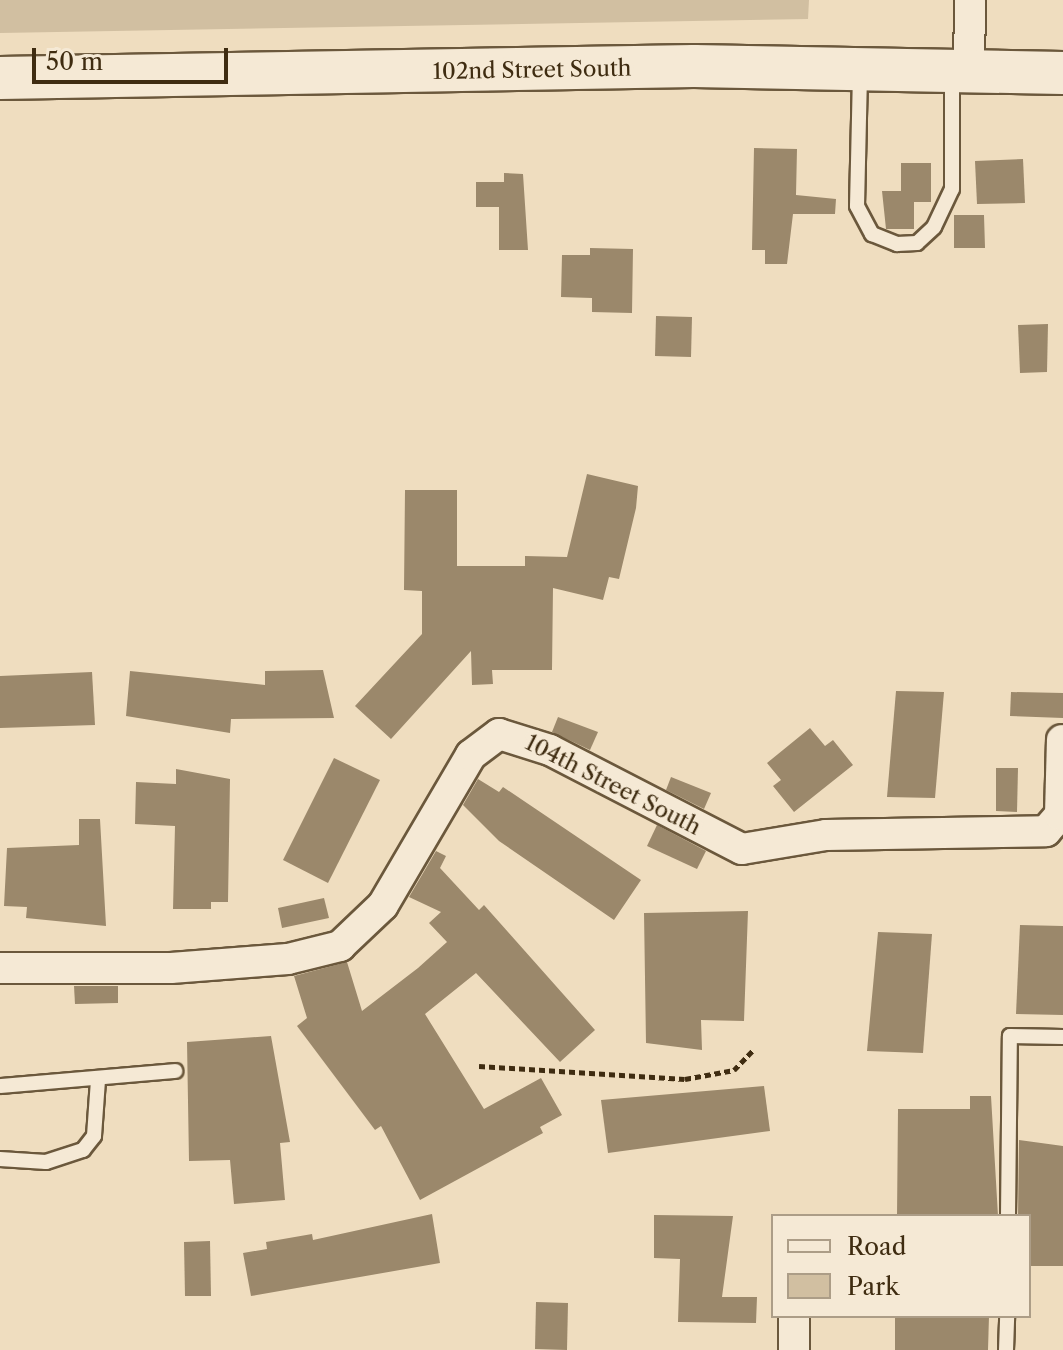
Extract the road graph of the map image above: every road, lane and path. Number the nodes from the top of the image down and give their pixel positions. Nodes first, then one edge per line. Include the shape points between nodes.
1 (970, 0) edge
2 (860, 69) junction
3 (961, 71) junction
4 (1063, 73) edge
5 (0, 78) edge
6 (1062, 740) edge
7 (0, 968) edge
8 (1063, 1037) edge
9 (753, 1050) dead end
10 (479, 1066) dead end
11 (175, 1071) dead end
12 (98, 1080) junction
13 (0, 1086) edge
14 (0, 1159) edge
15 (1008, 1214) edge
16 (794, 1318) edge
17 (1007, 1318) edge
18 (794, 1350) edge
19 (1006, 1350) edge

1 - 3 street
2 - 3 street, 102nd Street South
2 - 3 lane via 857,206 872,234 897,244 917,243 934,227 952,189
2 - 5 street, 102nd Street South
3 - 4 street, 102nd Street South
6 - 7 street, 104th Street South via 1060,815 1046,831 826,835 742,849 550,750 499,734 471,755 383,905 340,946 288,959 171,968
8 - 15 lane via 1010,1036
9 - 10 path via 734,1070 685,1079
11 - 12 lane
12 - 13 lane
12 - 14 lane via 94,1136 83,1150 46,1162
16 - 18 street
17 - 19 lane

